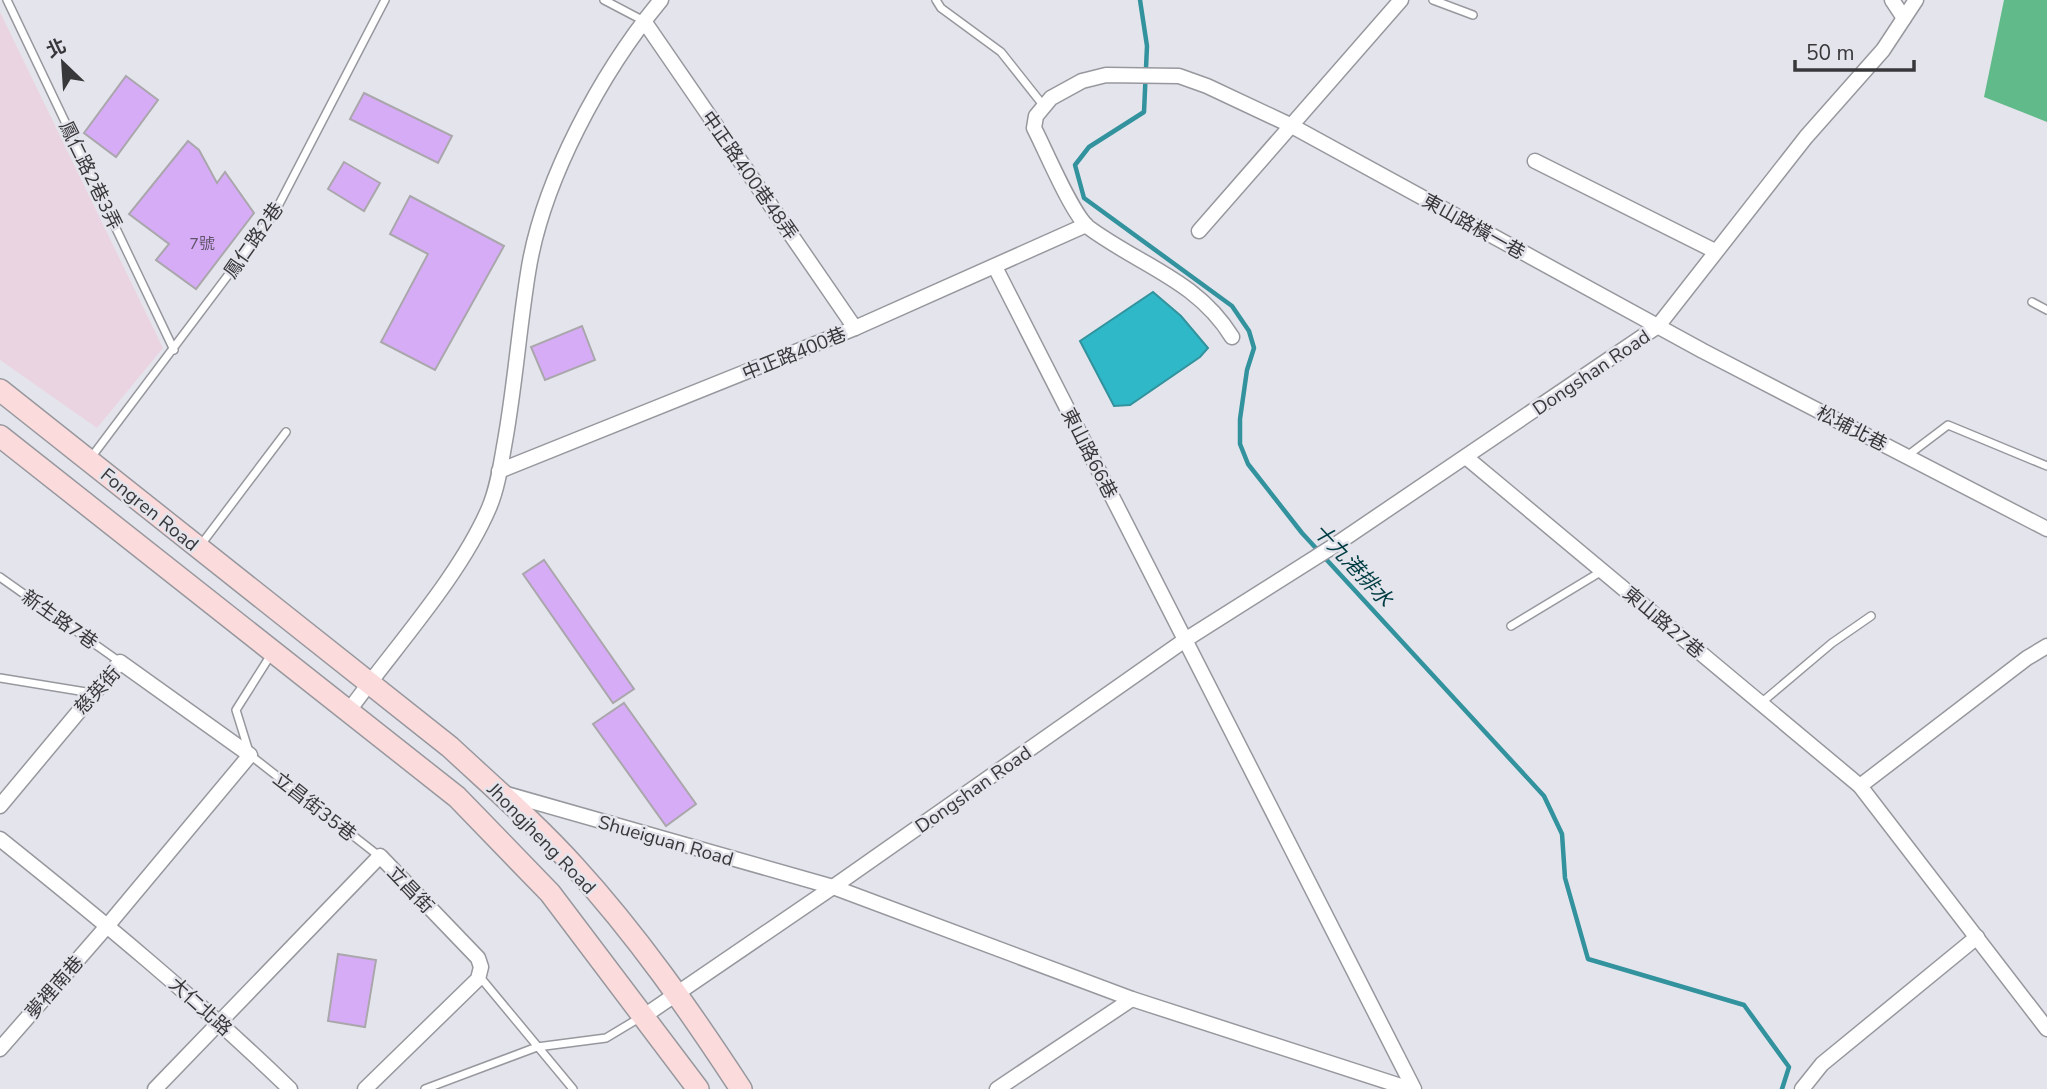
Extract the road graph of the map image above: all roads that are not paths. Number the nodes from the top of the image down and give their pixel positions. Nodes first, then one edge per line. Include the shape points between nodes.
1 (7, 0) edge
2 (385, 0) edge
3 (604, 0) edge
4 (661, 0) edge
5 (936, 0) edge
6 (1401, 0) edge
7 (1433, 0) edge
8 (1892, 0) edge
9 (1916, 0) edge
10 (1473, 15) dead end
11 (1904, 18) junction
12 (644, 21) junction
13 (1043, 105) junction
14 (1290, 125) junction
15 (1535, 162) dead end
16 (1086, 225) junction
17 (1199, 231) dead end
18 (1715, 251) junction
19 (995, 267) junction
20 (2032, 302) dead end
21 (2047, 310) edge
22 (1658, 326) junction
23 (855, 328) junction
24 (1232, 337) dead end
25 (174, 350) junction
26 (0, 390) edge
27 (286, 432) dead end
28 (0, 436) edge
29 (1906, 456) junction
30 (1467, 458) junction
31 (89, 460) junction
32 (2047, 466) edge
33 (499, 471) junction
34 (2047, 529) edge
35 (199, 547) junction
36 (1602, 570) junction
37 (0, 577) edge
38 (1871, 616) dead end
39 (1511, 626) dead end
40 (300, 629) joint
41 (1185, 640) junction
42 (2047, 646) edge
43 (272, 653) junction
44 (120, 662) junction
45 (0, 678) edge
46 (368, 683) junction
47 (92, 693) junction
48 (1761, 703) junction
49 (348, 712) junction
50 (250, 755) junction
51 (1860, 786) junction
52 (499, 792) junction
53 (0, 806) edge
54 (0, 839) edge
55 (380, 856) junction
56 (833, 887) junction
57 (108, 925) junction
58 (1977, 937) junction
59 (479, 976) junction
60 (677, 992) junction
61 (1132, 999) junction
62 (644, 1016) junction
63 (219, 1020) junction
64 (2047, 1029) edge
65 (537, 1046) junction
66 (0, 1049) edge
67 (155, 1089) edge
68 (290, 1089) edge
69 (365, 1089) edge
70 (425, 1089) edge
71 (573, 1089) edge
72 (698, 1089) edge
73 (741, 1089) edge
74 (997, 1089) edge
75 (1412, 1089) edge
76 (1802, 1089) edge

1 - 25 lane, 鳳仁路2巷3弄
2 - 25 lane, 鳳仁路2巷 via 274,214
3 - 12 lane
4 - 12 street
5 - 13 lane via 1001,52
6 - 14 street
7 - 10 lane
8 - 11 street
9 - 11 street, Dongshan Road
11 - 18 street, Dongshan Road via 1883,50 1806,136
12 - 23 street, 中正路400巷48弄
12 - 33 street via 583,115 552,188 528,271 517,377
13 - 14 street, 東山路橫一巷 via 1082,81 1106,75 1180,76
13 - 16 street via 1034,128
14 - 17 street
14 - 22 street, 東山路橫一巷
15 - 18 street
16 - 19 street, 中正路400巷
16 - 24 street via 1195,294 1217,313
18 - 22 street, Dongshan Road
19 - 23 street, 中正路400巷
19 - 41 street, 東山路66巷
20 - 21 lane
22 - 29 street, 松埔北巷
22 - 30 street, Dongshan Road
23 - 33 street, 中正路400巷
25 - 31 lane, 鳳仁路2巷
26 - 31 main road, Fongren Road
27 - 35 lane
28 - 43 main road, Fongren Road
29 - 32 lane via 1948,425
29 - 34 street, 松埔北巷
30 - 36 street, 東山路27巷
30 - 41 street, Dongshan Road
31 - 35 main road, Fongren Road
33 - 46 street via 489,508 457,562
35 - 40 main road, Fongren Road
36 - 39 lane
36 - 48 street, 東山路27巷
37 - 44 lane, 新生路7巷
38 - 48 lane
40 - 46 main road, Jhongjheng Road
41 - 56 street, Dongshan Road
41 - 75 street, 東山路66巷
42 - 51 street
43 - 49 main road, Jhongjheng Road
43 - 50 lane via 236,710
44 - 47 street, 慈英街
44 - 50 street, 慈英街
45 - 47 lane
46 - 49 street
46 - 52 main road, Jhongjheng Road
47 - 53 street, 慈英街
48 - 51 street, 東山路27巷
49 - 62 main road, Jhongjheng Road via 457,797 550,893
50 - 55 lane, 立昌街35巷
50 - 57 street
51 - 58 street, 東山路27巷
52 - 56 street, Shueiguan Road
52 - 60 main road, Jhongjheng Road via 574,866
54 - 57 street, 大仁北路
55 - 59 street, 立昌街 via 478,958
55 - 63 street, 立昌街
56 - 60 street, Dongshan Road
56 - 61 street, Shueiguan Road
57 - 63 street, 大仁北路
57 - 66 street, 夢裡南巷
58 - 64 street, 東山路27巷
58 - 76 street via 1822,1064
59 - 65 lane
59 - 69 street
60 - 62 street, Dongshan Road
60 - 73 main road, Jhongjheng Road
61 - 74 street
61 - 75 street, Shueiguan Road
62 - 65 lane via 606,1038
62 - 72 main road, Jhongjheng Road
63 - 67 street, 立昌街
63 - 68 street, 大仁北路
65 - 70 lane
65 - 71 lane

